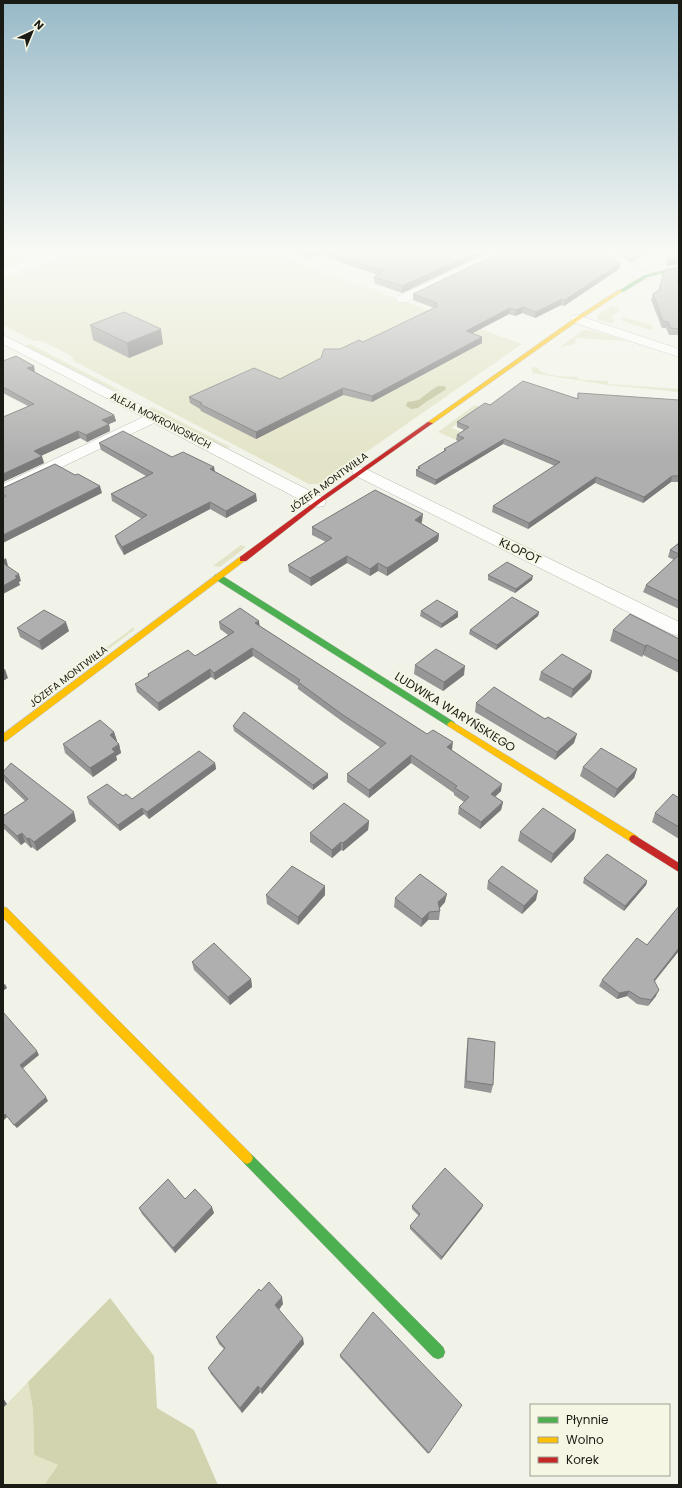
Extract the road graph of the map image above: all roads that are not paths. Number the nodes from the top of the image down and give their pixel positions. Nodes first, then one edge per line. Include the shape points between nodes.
1 (576, 319) edge
2 (577, 319) edge
3 (3, 339) edge
4 (679, 352) edge
5 (155, 417) junction
6 (360, 472) junction
7 (3, 490) edge
8 (318, 502) junction
9 (218, 577) junction
10 (679, 630) edge
11 (3, 739) edge
12 (679, 868) edge
13 (3, 911) edge
14 (438, 1352) dead end

1 - 6 street, JÓZEFA MONTWIŁŁA
2 - 4 street
3 - 5 street, ALEJA MOKRONOSKICH via 23,355
5 - 7 street
5 - 8 street, ALEJA MOKRONOSKICH
6 - 8 street, JÓZEFA MONTWIŁŁA
6 - 10 street, KŁOPOT
8 - 9 street, JÓZEFA MONTWIŁŁA
9 - 11 street, JÓZEFA MONTWIŁŁA
9 - 12 street, LUDWIKA WARYŃSKIEGO
13 - 14 street

